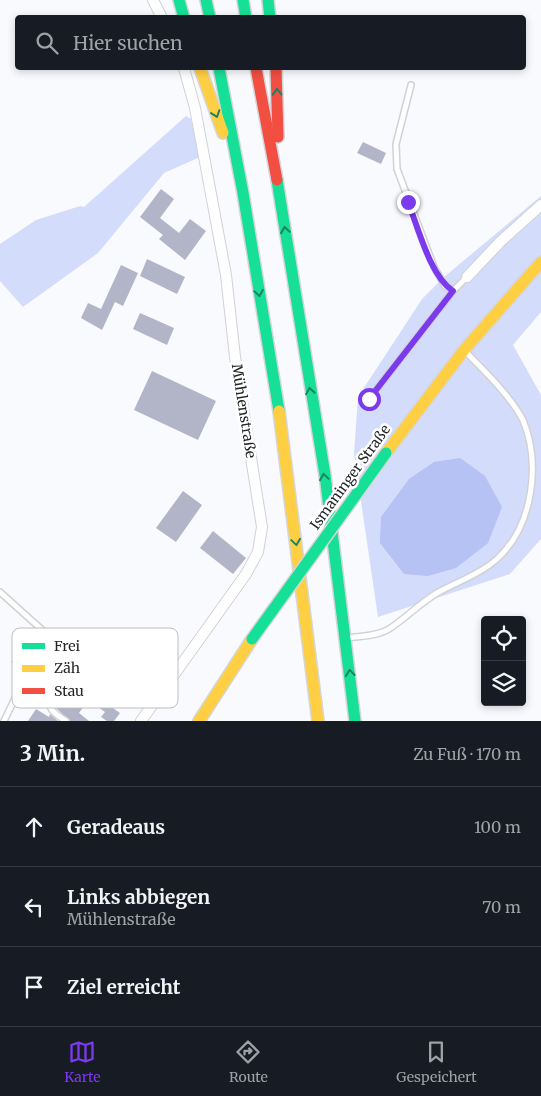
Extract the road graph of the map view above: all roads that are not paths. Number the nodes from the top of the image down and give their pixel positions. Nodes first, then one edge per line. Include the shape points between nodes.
1 (153, 0) edge
2 (179, 0) edge
3 (206, 0) edge
4 (243, 0) edge
5 (268, 0) edge
6 (160, 15) edge
7 (183, 15) edge
8 (209, 15) edge
9 (246, 15) edge
10 (270, 15) edge
11 (185, 70) edge
12 (201, 70) edge
13 (219, 70) edge
14 (256, 70) edge
15 (276, 70) edge
16 (411, 85) dead end
17 (279, 189) junction
18 (243, 193) junction
19 (541, 205) edge
20 (541, 262) edge
21 (467, 277) joint
22 (453, 291) junction
23 (464, 350) junction
24 (369, 399) dead end
25 (0, 592) edge
26 (40, 628) edge
27 (346, 638) junction
28 (178, 668) edge
29 (316, 698) junction
30 (12, 704) edge
31 (50, 708) edge
32 (149, 708) edge
33 (4, 721) edge
34 (66, 721) edge
35 (140, 721) edge
36 (199, 721) edge
37 (312, 721) edge
38 (318, 721) edge
39 (355, 721) edge

1 - 6 street
2 - 7 main road
3 - 8 main road
4 - 9 main road
5 - 10 main road
11 - 28 street, Mühlenstraße via 195,108 226,275 235,357 262,527 258,552 246,574
12 -> 18 main road
13 - 18 main road
14 - 17 main road
17 -> 15 main road
16 - 22 lane via 396,144 397,170 434,267 445,286
27 -> 17 main road
18 -> 29 main road via 280,424
19 - 21 street
20 - 23 main road, Ismaninger Straße
21 - 22 lane
22 - 24 lane
23 - 27 lane via 509,399 531,437 536,479 527,514 511,544 495,560 436,593 388,630
23 - 36 main road, Ismaninger Straße, bridge via 252,639
25 - 26 lane
39 -> 27 main road
29 - 37 lane
29 - 38 main road
30 - 33 lane
31 - 34 lane
32 - 35 street, Mühlenstraße

